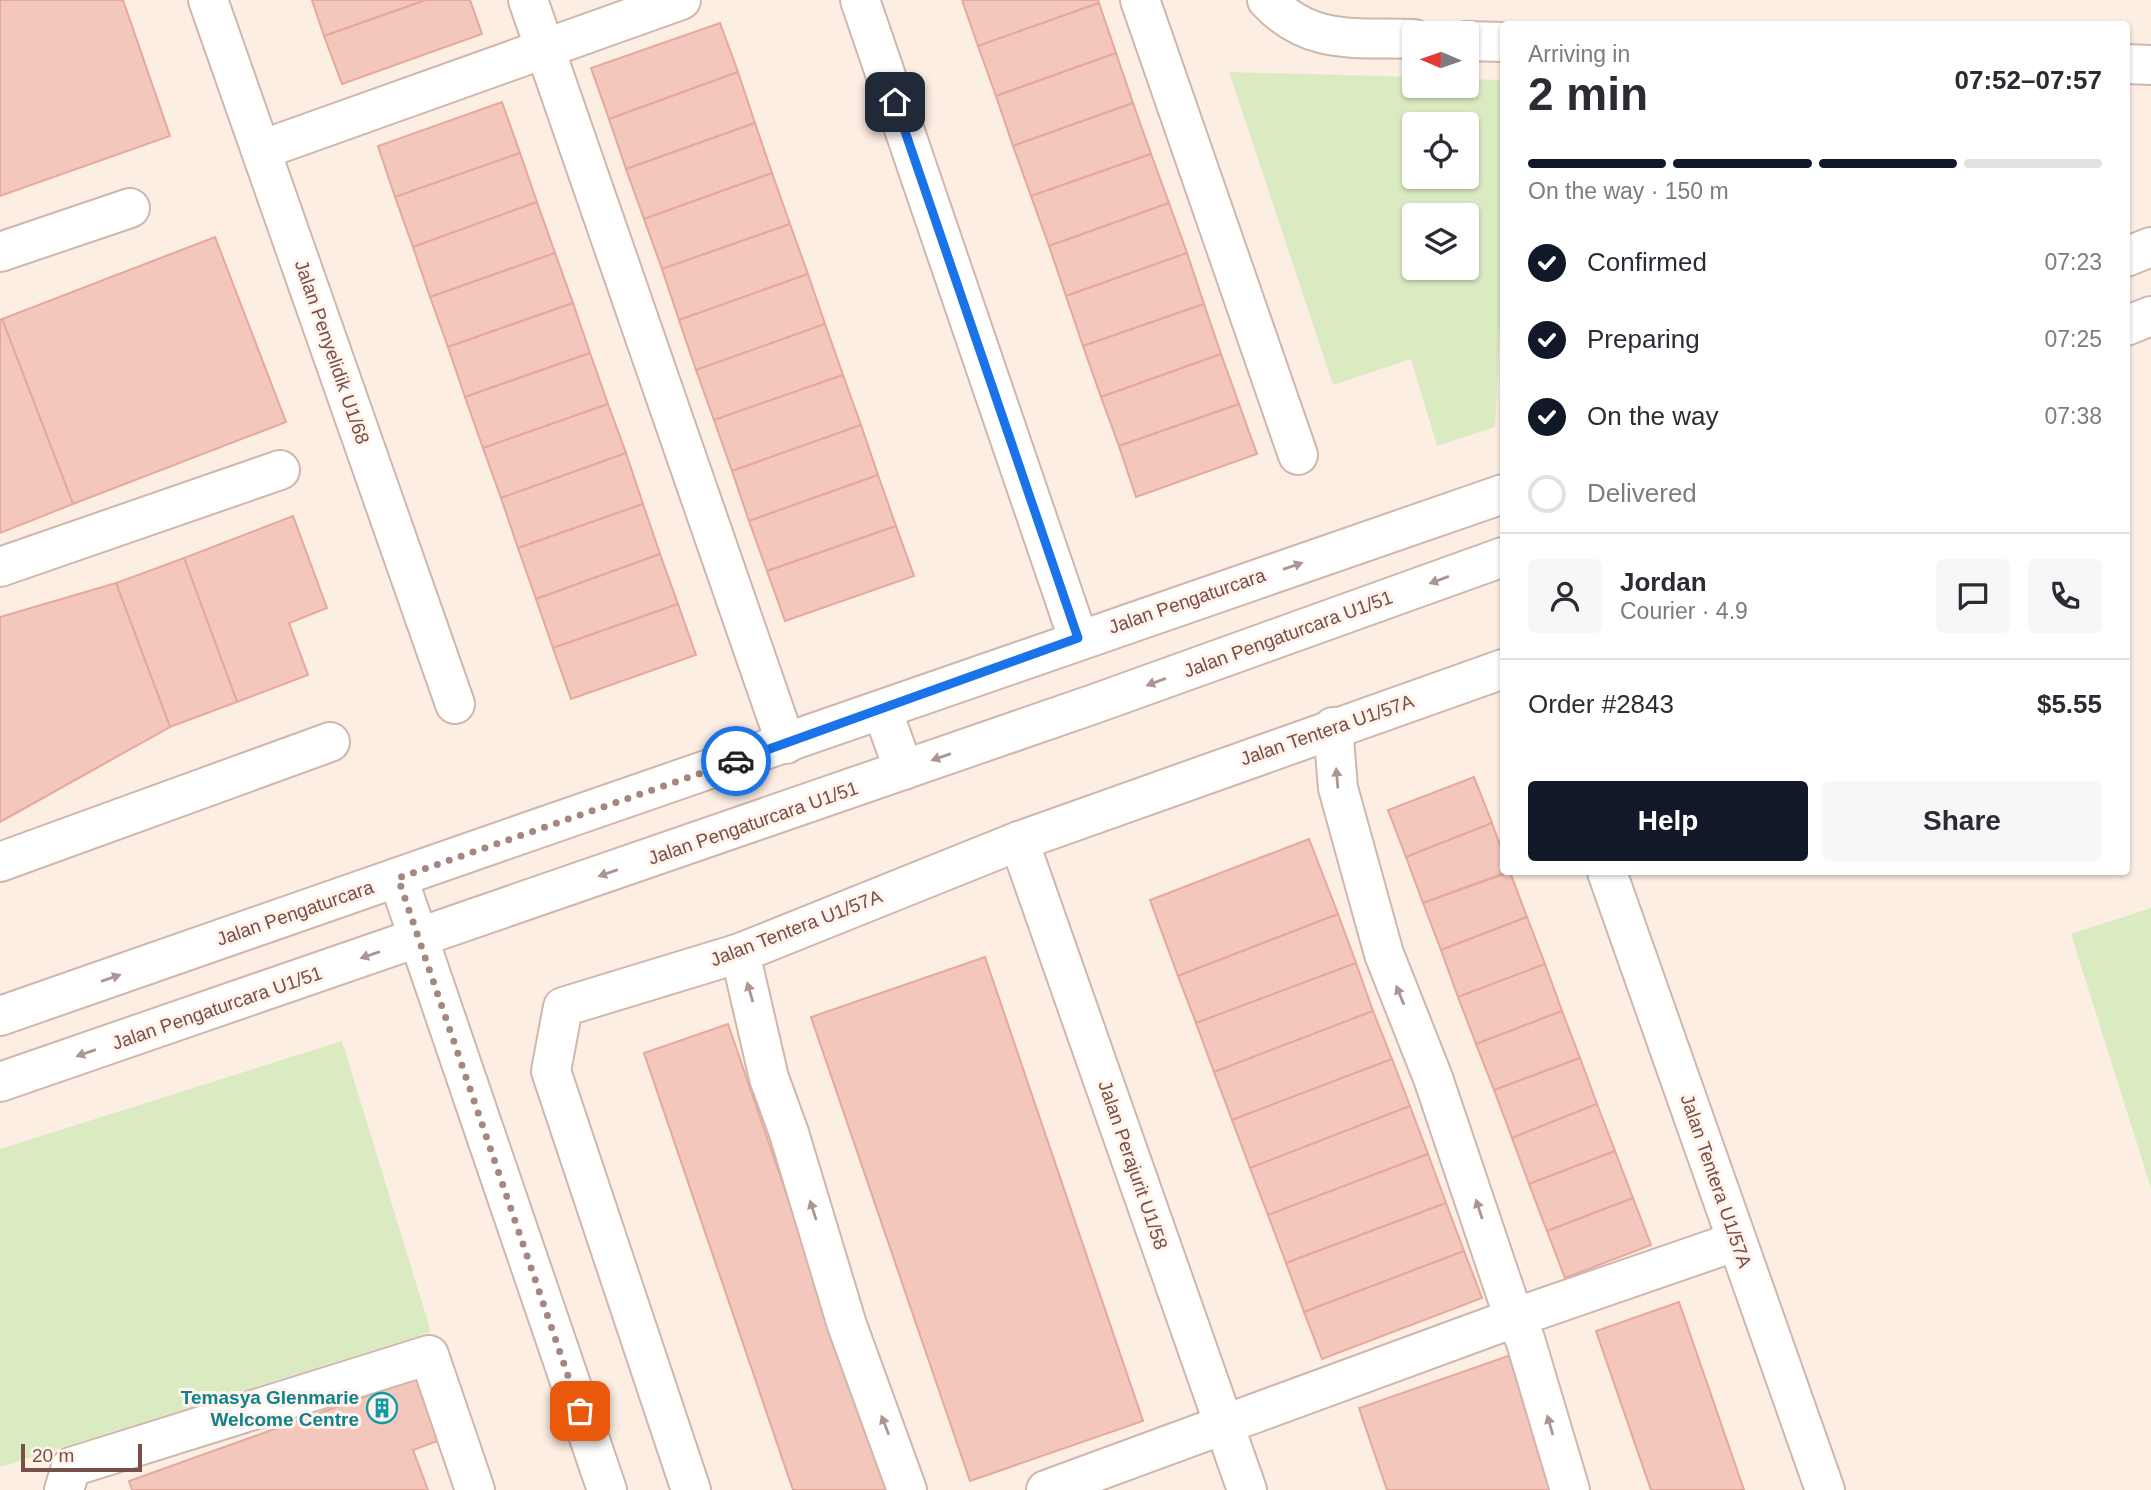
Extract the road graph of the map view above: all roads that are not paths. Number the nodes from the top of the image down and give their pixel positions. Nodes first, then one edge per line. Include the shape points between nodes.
1 (208, 0) edge
2 (528, 0) edge
3 (681, 0) edge
4 (860, 0) edge
5 (1140, 0) edge
6 (1267, 0) edge
7 (1402, 39) edge
8 (1479, 41) edge
9 (1500, 42) edge
10 (545, 50) junction
11 (2130, 64) edge
12 (2151, 65) edge
13 (261, 150) junction
14 (130, 208) dead end
15 (2151, 247) edge
16 (0, 252) edge
17 (2130, 255) edge
18 (2151, 316) edge
19 (2130, 324) edge
20 (1298, 455) dead end
21 (281, 470) dead end
22 (1500, 495) edge
23 (1500, 558) edge
24 (0, 567) edge
25 (1078, 638) junction
26 (1500, 670) edge
27 (455, 704) dead end
28 (882, 710) junction
29 (1333, 727) junction
30 (330, 742) dead end
31 (786, 744) junction
32 (904, 770) junction
33 (1018, 841) junction
34 (0, 862) edge
35 (1608, 875) edge
36 (398, 878) junction
37 (418, 939) junction
38 (740, 953) junction
39 (0, 1016) edge
40 (0, 1082) edge
41 (1737, 1241) junction
42 (1514, 1318) junction
43 (1225, 1427) junction
44 (64, 1490) edge
45 (475, 1490) edge
46 (607, 1490) edge
47 (691, 1490) edge
48 (907, 1490) edge
49 (1046, 1490) edge
50 (1247, 1490) edge
51 (1570, 1490) edge
52 (1825, 1490) edge

1 - 13 street, Jalan Penyelidik U1/68
2 - 10 street
3 - 10 street
4 - 25 street
5 - 20 street
6 - 7 street via 1293,23 1322,36
8 - 9 street
10 - 13 street
10 - 31 street
11 - 12 street
13 - 27 street, Jalan Penyelidik U1/68
14 - 16 street
15 - 17 street
18 - 19 street
21 - 24 street
25 -> 22 street, Jalan Pengaturcara
23 -> 32 street, Jalan Pengaturcara U1/51
25 - 28 street, Jalan Pengaturcara
26 - 29 street, Jalan Tentera U1/57A
28 - 31 street, Jalan Pengaturcara
28 - 32 street
29 - 33 street, Jalan Tentera U1/57A
42 -> 29 street via 1433,1077 1384,954 1338,788
30 - 34 street
31 - 36 street, Jalan Pengaturcara
32 -> 37 street, Jalan Pengaturcara U1/51
33 - 38 street, Jalan Tentera U1/57A
33 - 43 street, Jalan Perajurit U1/58
35 - 41 street, Jalan Tentera U1/57A
36 - 37 street
39 -> 36 street, Jalan Pengaturcara
37 -> 40 street, Jalan Pengaturcara U1/51
37 - 46 street
38 - 47 street, Jalan Tentera U1/57A via 564,1007 551,1071
48 -> 38 street via 847,1325 769,1078
41 - 42 street
41 - 52 street, Jalan Tentera U1/57A
42 - 43 street
51 -> 42 street via 1525,1339
43 - 49 street
43 - 50 street, Jalan Perajurit U1/58
44 - 45 street via 71,1467 429,1354

